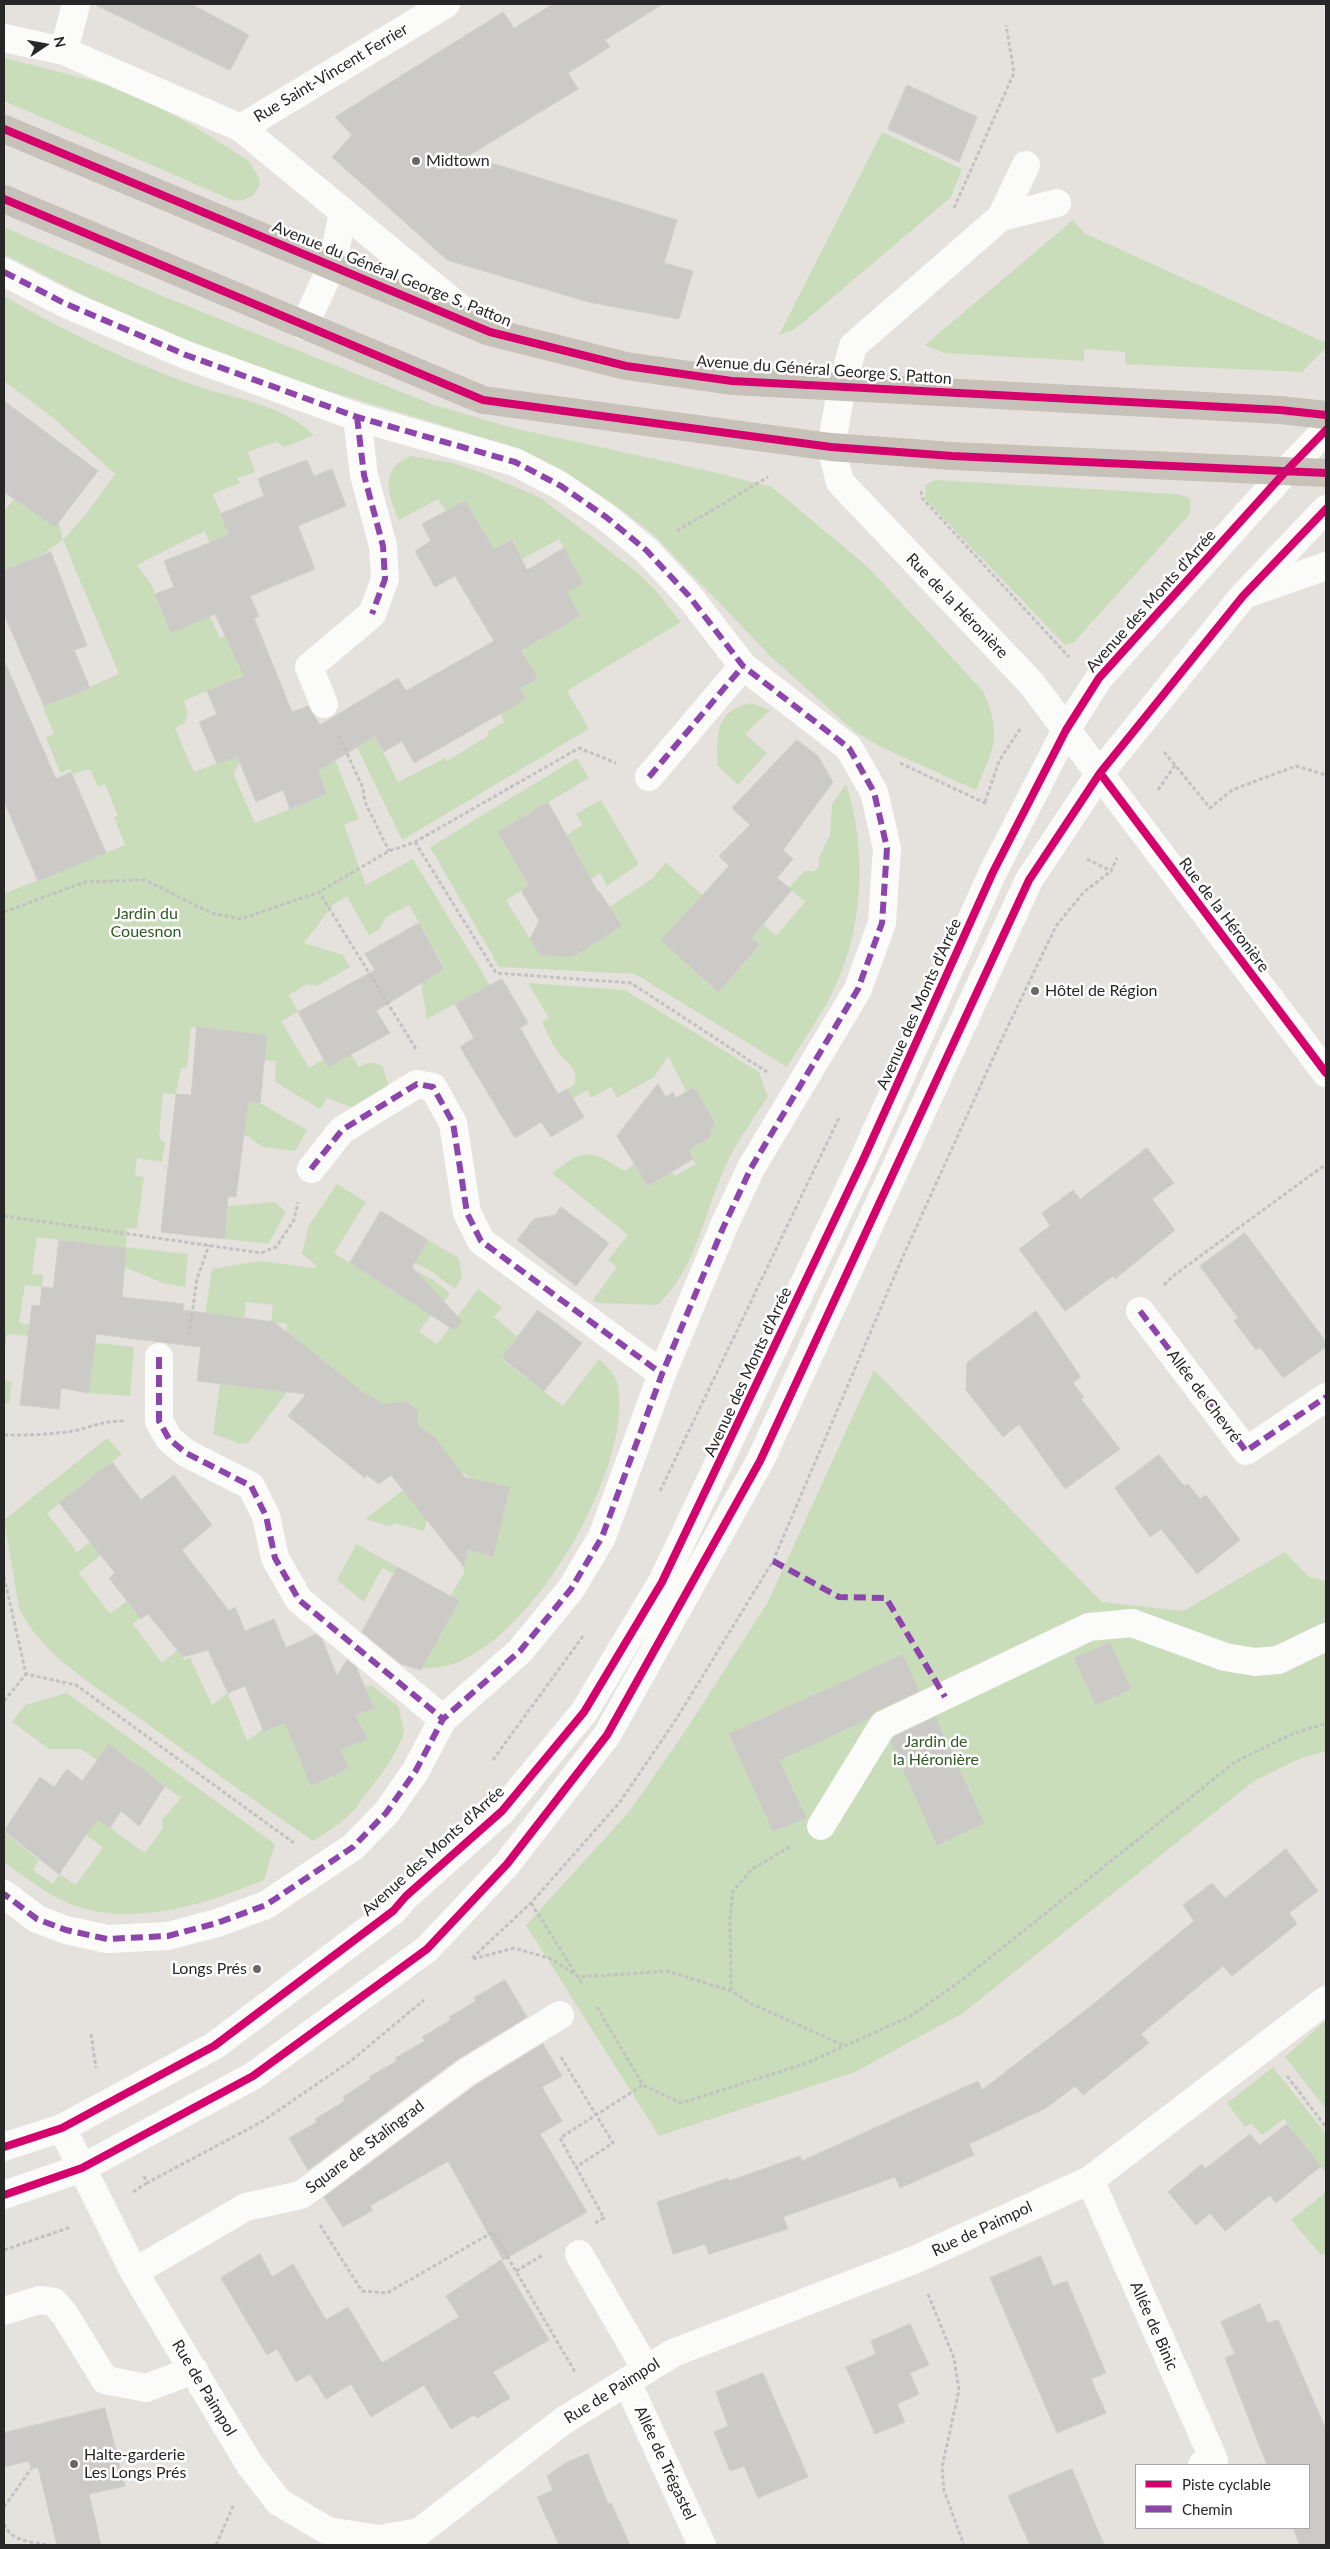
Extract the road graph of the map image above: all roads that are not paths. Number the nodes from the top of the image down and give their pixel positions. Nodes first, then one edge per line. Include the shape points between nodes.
1 (76, 4) edge
2 (446, 4) edge
3 (4, 38) edge
4 (64, 51) junction
5 (241, 128) junction
6 (4, 129) edge
7 (1026, 164) dead end
8 (4, 199) edge
9 (1057, 203) dead end
10 (343, 212) junction
11 (1001, 217) junction
12 (332, 266) junction
13 (4, 272) edge
14 (304, 326) junction
15 (490, 332) junction
16 (842, 386) junction
17 (1326, 415) edge
18 (357, 417) junction
19 (1326, 430) edge
20 (831, 447) junction
21 (1286, 471) junction
22 (1326, 473) edge
23 (1326, 509) edge
24 (1326, 566) edge
25 (1243, 596) junction
26 (743, 666) junction
27 (324, 704) road end
28 (1066, 730) junction
29 (1100, 773) junction
30 (649, 777) road end
31 (1326, 1073) edge
32 (311, 1169) road end
33 (1140, 1311) road end
34 (159, 1357) road end
35 (662, 1374) junction
36 (1326, 1397) edge
37 (1326, 1637) edge
38 (443, 1719) junction
39 (821, 1826) road end
40 (4, 1894) edge
41 (1326, 2000) edge
42 (560, 2015) dead end
43 (62, 2128) junction
44 (4, 2148) edge
45 (82, 2168) junction
46 (1090, 2180) junction
47 (4, 2195) edge
48 (579, 2254) dead end
49 (134, 2272) junction
50 (4, 2311) edge
51 (194, 2370) junction
52 (636, 2376) junction
53 (1204, 2464) edge
54 (702, 2545) edge

1 - 4 street
2 - 5 street, Rue Saint-Vincent Ferrier
3 - 4 street
4 - 5 street
5 - 10 street
6 - 12 main road, Avenue du Général George S. Patton
7 - 11 street
8 - 14 main road
9 - 11 street
10 - 12 street
10 - 15 street
11 - 16 street via 853,346
12 - 14 street
12 - 15 main road, Avenue du Général George S. Patton
13 - 18 street via 64,303 186,355
14 - 20 main road via 483,400
15 - 16 main road, Avenue du Général George S. Patton via 626,366 732,381
16 - 17 main road, Avenue du Général George S. Patton
16 - 20 street
18 - 26 street via 515,462 561,486 606,516 646,550 689,596
18 - 27 street via 364,475 383,546 385,579 372,614 309,667
19 - 21 street, Avenue des Monts d'Arrée
20 - 21 main road via 952,456
20 - 28 street, Rue de la Héronière via 840,482 1031,683
21 - 22 main road
21 - 28 street, Avenue des Monts d'Arrée via 1099,678
23 - 25 street
24 - 25 street
25 - 29 street
26 - 30 street
26 - 35 street via 849,748 874,792 887,848 882,923 858,989 751,1168
28 - 29 street, Rue de la Héronière
28 - 43 street, Avenue des Monts d'Arrée via 993,872 863,1160 675,1556 584,1712 502,1811 393,1911 214,2046
29 - 31 street, Rue de la Héronière
29 - 45 street via 1029,880 760,1461 607,1736 507,1864 427,1949 253,2076
32 - 35 street via 342,1130 417,1084 432,1087 454,1124 467,1213 481,1241
33 - 36 street, Allée de Chevré via 1246,1451
34 - 38 street via 159,1421 169,1439 186,1453 251,1486 266,1516 275,1558 299,1600
35 - 38 street via 602,1536 571,1590 520,1651
37 - 39 street via 1278,1660 1255,1662 1225,1657 1132,1624 1089,1627 883,1725
38 - 40 street via 415,1772 386,1813 353,1847 266,1905 168,1936 107,1938 66,1930 38,1919
41 - 46 street, Rue de Paimpol
42 - 49 street, Square de Stalingrad via 467,2072 301,2195 246,2207
43 - 44 street, Avenue des Monts d'Arrée
43 - 45 street, Rue de Paimpol
45 - 47 street
45 - 49 street, Rue de Paimpol
46 - 52 street, Rue de Paimpol via 914,2260 674,2353
46 - 53 street, Allée de Binic via 1214,2460
48 - 52 street
49 - 51 street, Rue de Paimpol
50 - 51 street via 39,2300 54,2302 105,2380 146,2388
51 - 52 street, Rue de Paimpol via 250,2465 279,2502 328,2531 378,2539 419,2532 563,2421
52 - 54 street, Allée de Trégastel

